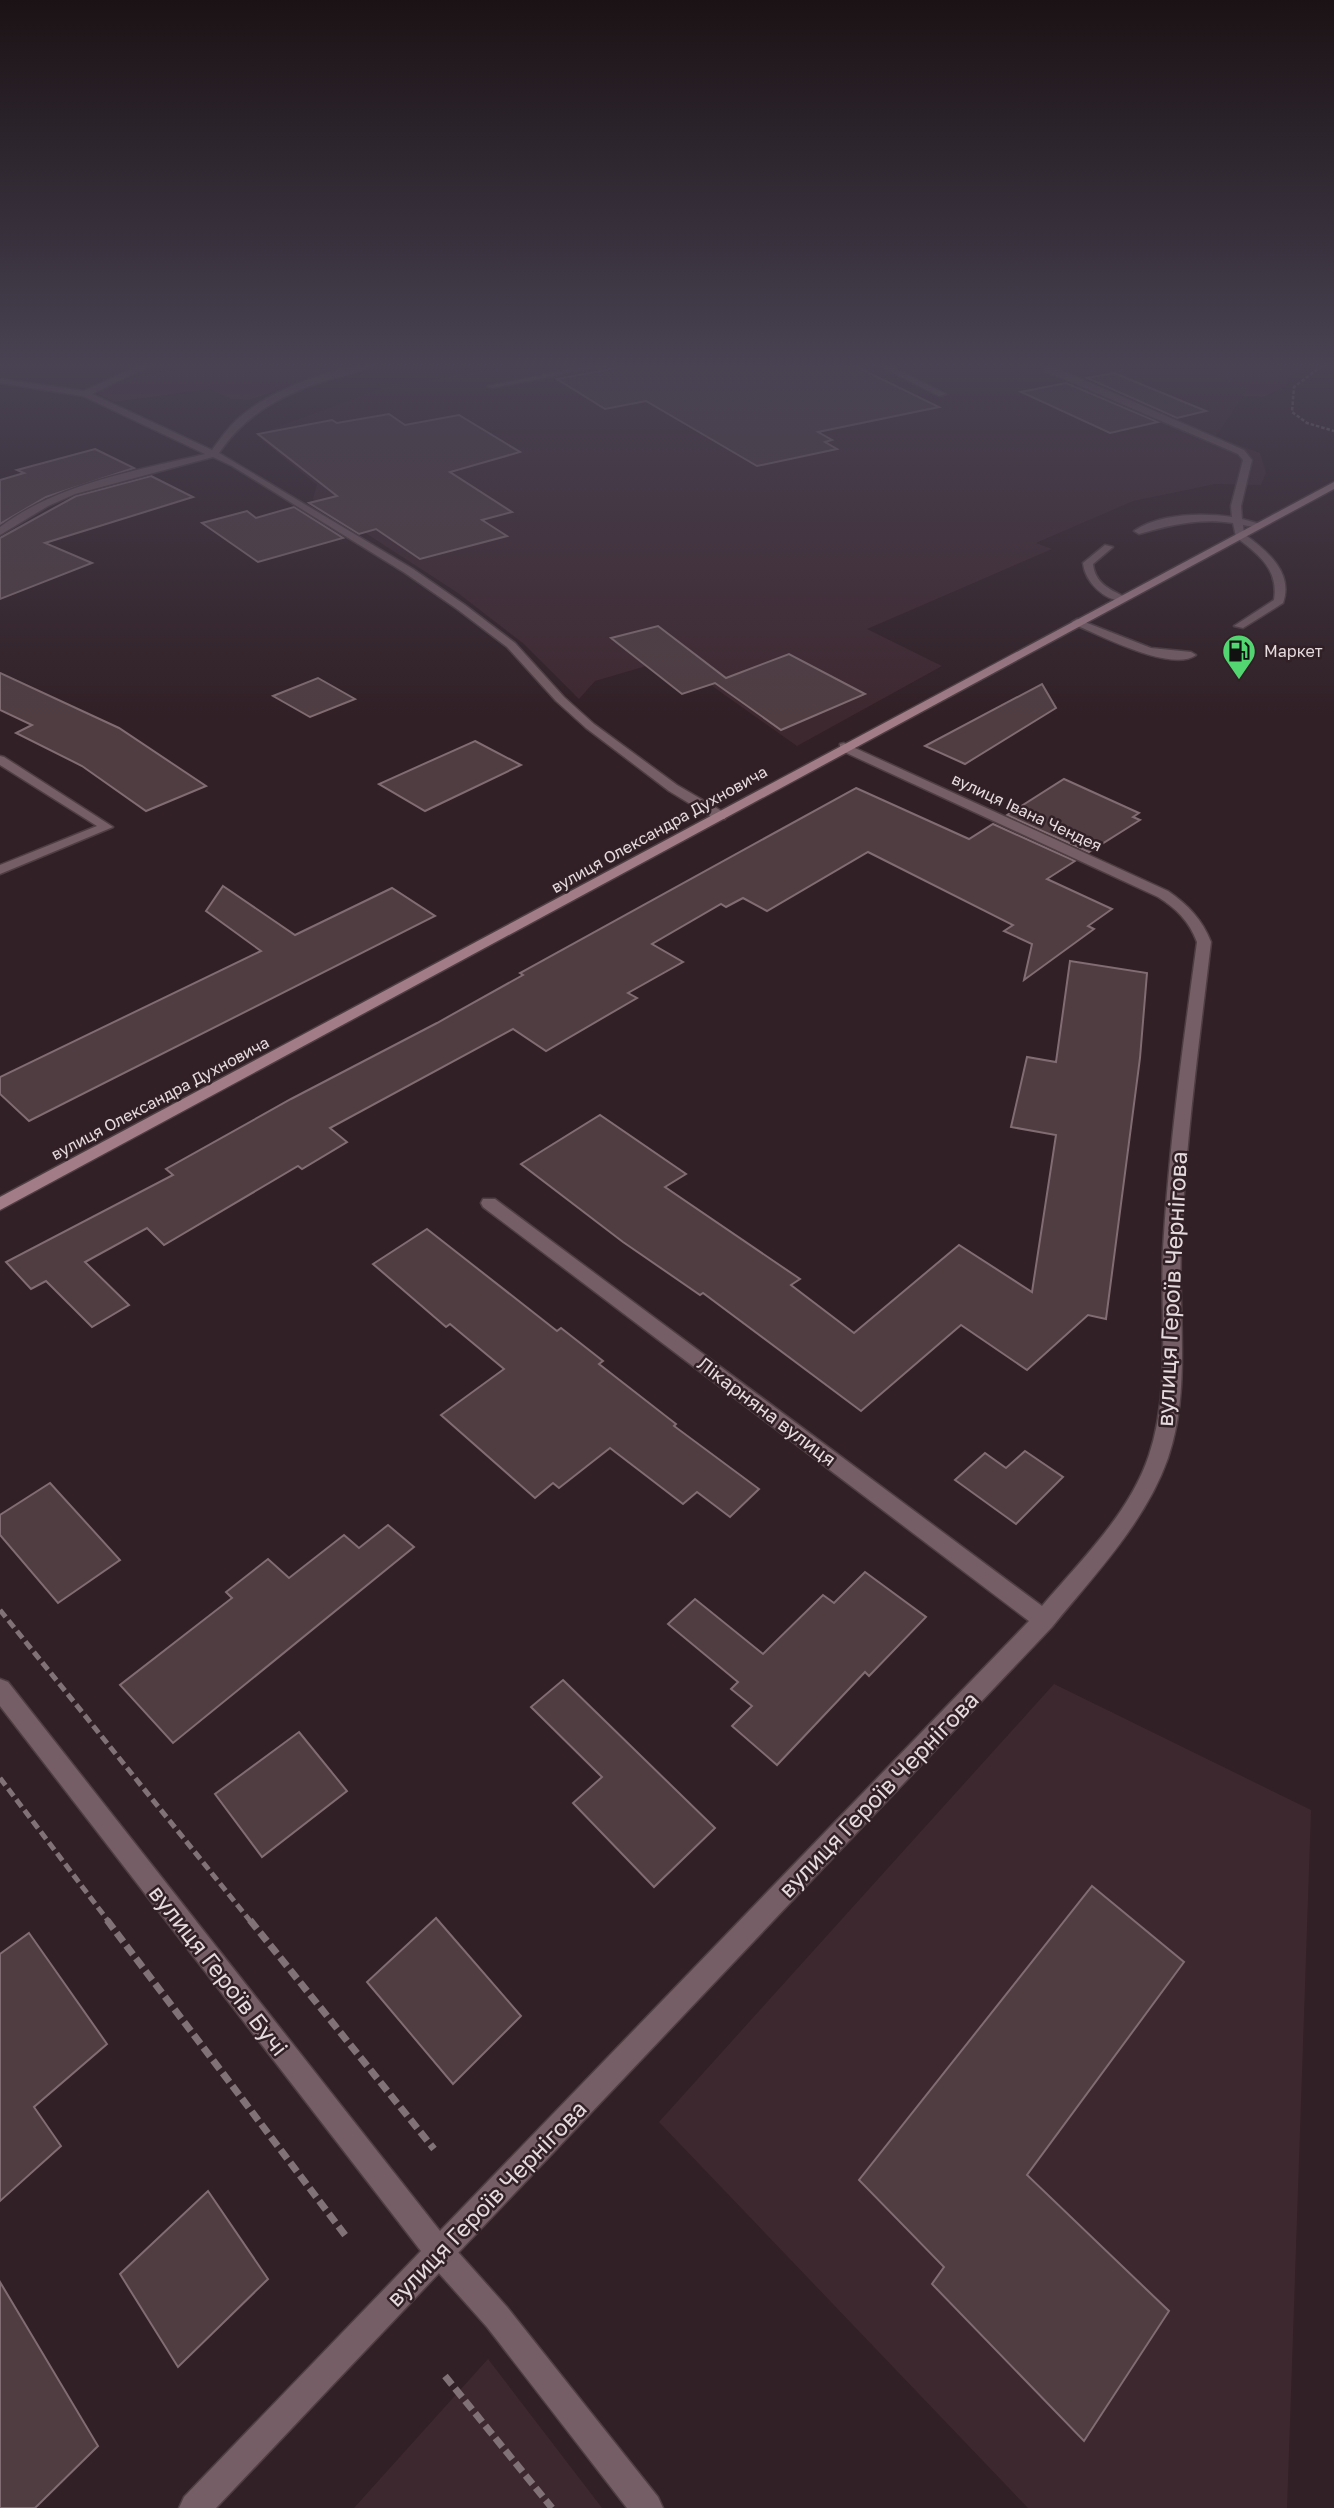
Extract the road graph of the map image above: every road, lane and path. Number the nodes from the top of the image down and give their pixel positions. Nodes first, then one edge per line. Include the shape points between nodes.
1 (111, 483) edge
2 (264, 483) edge
3 (1242, 483) edge
4 (1334, 485) edge
5 (1239, 528) junction
6 (0, 531) edge
7 (1139, 531) dead end
8 (1108, 547) dead end
9 (1121, 599) junction
10 (1077, 622) junction
11 (1239, 626) dead end
12 (1191, 655) dead end
13 (844, 747) junction
14 (0, 760) edge
15 (720, 816) junction
16 (0, 870) edge
17 (1192, 915) joint
18 (489, 1203) dead end
19 (0, 1204) edge
20 (0, 1610) edge
21 (1044, 1620) junction
22 (0, 1689) edge
23 (0, 1778) edge
24 (434, 2149) dead end
25 (348, 2239) dead end
26 (439, 2252) junction
27 (444, 2376) dead end
28 (195, 2508) edge
29 (552, 2508) edge
30 (647, 2508) edge

1 - 6 street via 29,510
2 - 15 street via 461,607 511,645 590,726 673,788
3 - 5 street
4 - 5 main road, вулиця Олександра Духновича via 1259,525
5 - 7 street via 1203,516 1182,517
5 - 9 main road, вулиця Олександра Духновича
5 - 11 street via 1281,575 1283,589 1279,601
8 - 9 street via 1088,563 1088,573 1098,586
9 - 10 main road, вулиця Олександра Духновича
10 - 12 street via 1156,653
10 - 13 main road, вулиця Олександра Духновича
13 - 15 main road, вулиця Олександра Духновича
13 - 17 street, вулиця Івана Чендея via 1163,894
14 - 16 street via 107,827
15 - 19 main road, вулиця Олександра Духновича
17 - 21 street, вулиця Героїв Чернігова via 1204,942 1178,1153 1168,1411 1159,1457 1127,1518
18 - 21 street, Лікарняна вулиця
20 - 24 path
21 - 26 street, вулиця Героїв Чернігова
22 - 26 street, вулиця Героїв Бучі
23 - 25 path
26 - 28 street, вулиця Героїв Чернігова
26 - 30 street, вулиця Героїв Бучі via 497,2317
27 - 29 path

